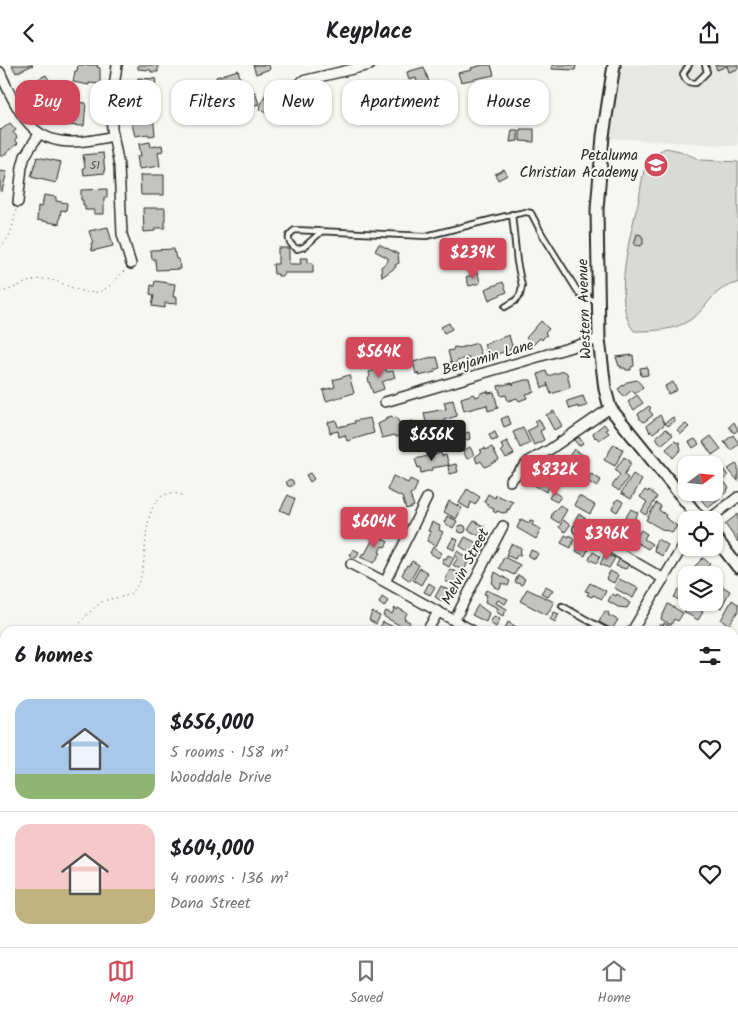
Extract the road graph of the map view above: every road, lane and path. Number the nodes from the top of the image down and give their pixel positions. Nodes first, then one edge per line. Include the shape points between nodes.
1 (117, 65) edge
2 (370, 65) edge
3 (614, 65) edge
4 (689, 65) edge
5 (705, 65) edge
6 (0, 72) edge
7 (306, 80) edge
8 (39, 134) junction
9 (113, 136) junction
10 (18, 202) joint
11 (512, 214) junction
12 (321, 231) junction
13 (0, 247) edge
14 (131, 264) joint
15 (0, 293) edge
16 (600, 303) junction
17 (505, 307) dead end
18 (599, 339) junction
19 (384, 402) dead end
20 (610, 407) junction
21 (510, 481) dead end
22 (182, 495) dead end
23 (427, 497) dead end
24 (738, 497) edge
25 (694, 511) edge
26 (720, 511) edge
27 (503, 526) dead end
28 (578, 529) dead end
29 (723, 548) edge
30 (678, 555) edge
31 (350, 565) dead end
32 (738, 567) edge
33 (664, 579) junction
34 (385, 582) junction
35 (562, 606) dead end
36 (438, 613) junction
37 (454, 621) junction
38 (79, 626) edge
39 (430, 626) edge
40 (464, 626) edge
41 (598, 626) edge
42 (635, 626) edge

1 - 9 street via 111,109
2 - 7 street
3 - 16 street, Western Avenue via 603,136 597,209
4 - 5 lane via 683,75 690,83 696,83 707,72
6 - 8 street via 24,120
8 - 9 street via 66,142
8 - 10 street via 25,155
9 - 14 street via 119,166 122,234
10 - 13 path via 11,234
11 - 12 lane via 426,236
11 - 16 lane via 531,213 580,295
11 - 17 lane via 516,262 522,286 520,295
12 - 12 lane via 295,229 288,237 297,249 304,247
14 - 15 path via 110,285 94,292 83,292 55,280 42,279
16 - 18 street, Western Avenue
18 - 19 street, Benjamin Lane
18 - 20 street, Western Avenue
20 - 21 street via 529,461
20 - 25 street, Western Avenue
22 - 38 path via 168,493 160,497 152,509 147,528 144,571 136,588 130,595 102,602
23 - 34 street
24 - 26 street
27 - 37 street, Melvin Street
28 - 33 street
29 - 32 street
30 - 33 street
31 - 34 street
33 - 42 street
34 - 36 street
35 - 41 lane
36 - 37 street
36 - 39 street, Melvin Street
37 - 40 street

